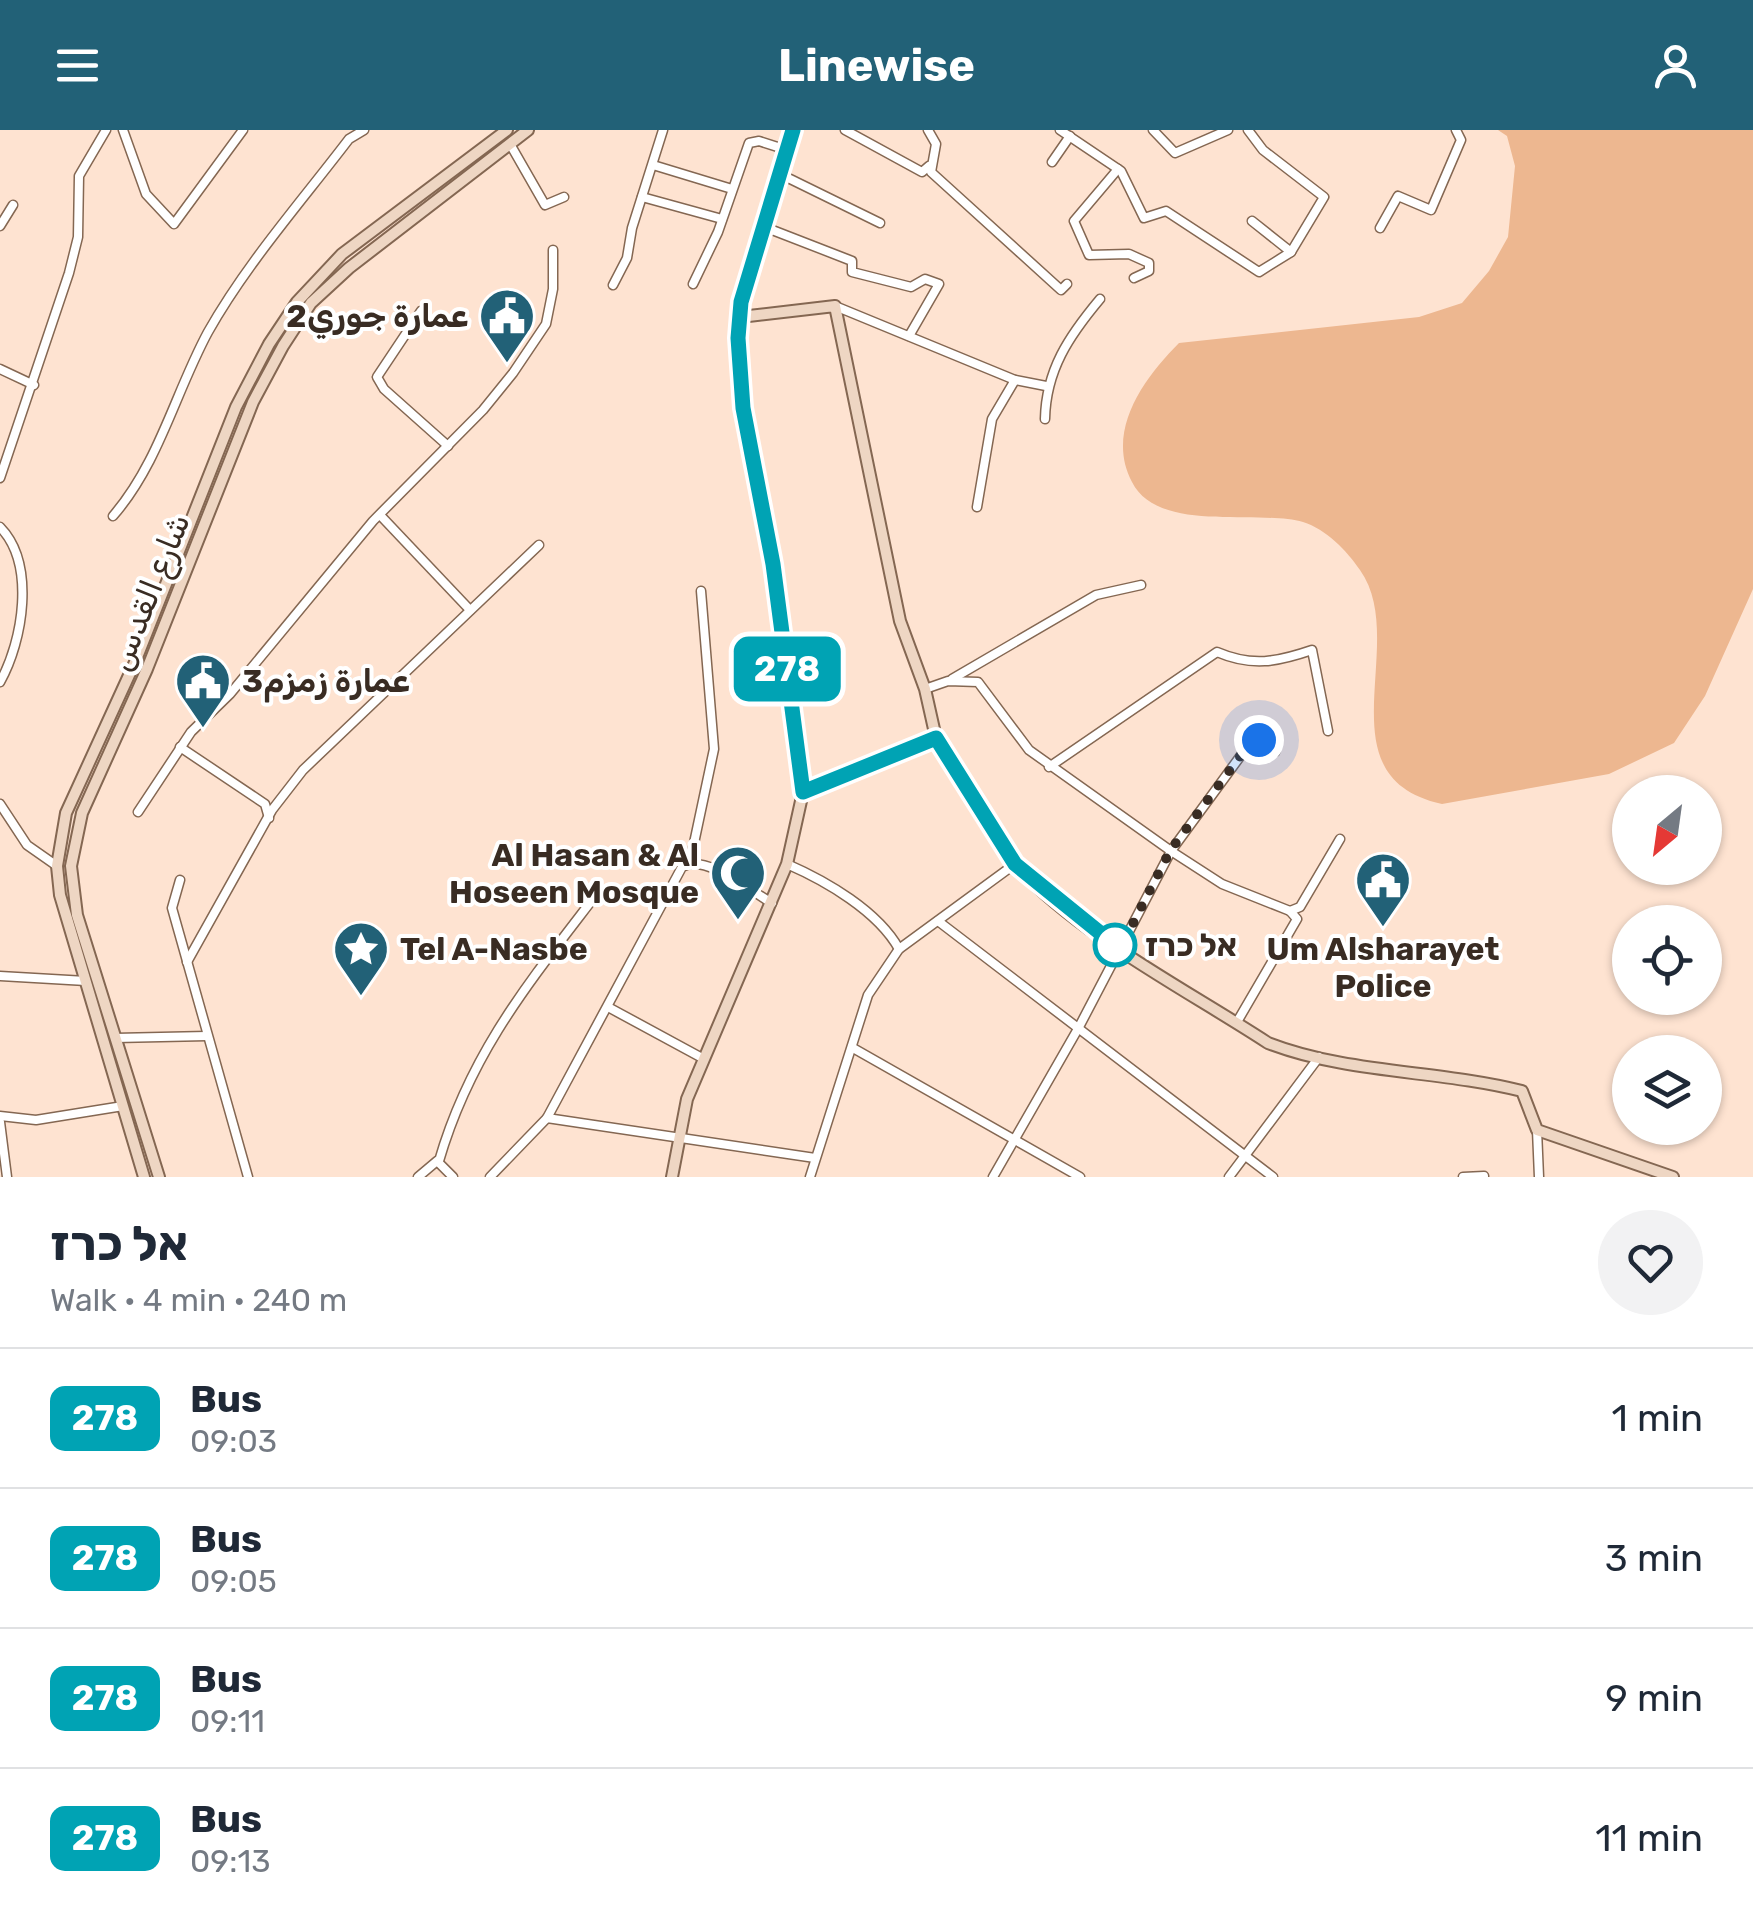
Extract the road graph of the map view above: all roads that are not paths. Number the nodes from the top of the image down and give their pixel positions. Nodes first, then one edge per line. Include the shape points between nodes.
1 (106, 130) edge
2 (123, 130) edge
3 (242, 130) edge
4 (364, 130) edge
5 (507, 130) edge
6 (528, 130) edge
7 (663, 130) edge
8 (793, 130) edge
9 (845, 130) edge
10 (928, 130) edge
11 (1060, 130) edge
12 (1153, 130) edge
13 (1228, 130) edge
14 (1248, 130) edge
15 (1456, 130) edge
16 (1070, 136) junction
17 (510, 144) junction
18 (787, 150) junction
19 (1052, 162) dead end
20 (653, 166) junction
21 (929, 166) junction
22 (1118, 169) junction
23 (780, 174) junction
24 (732, 189) junction
25 (564, 197) dead end
26 (642, 197) junction
27 (13, 204) dead end
28 (722, 219) junction
29 (1252, 221) dead end
30 (880, 224) dead end
31 (0, 226) edge
32 (767, 228) junction
33 (1380, 228) dead end
34 (553, 250) dead end
35 (1291, 252) junction
36 (1134, 278) dead end
37 (693, 284) dead end
38 (1067, 284) dead end
39 (613, 285) dead end
40 (1100, 299) dead end
41 (835, 306) junction
42 (422, 311) dead end
43 (740, 317) junction
44 (908, 336) junction
45 (0, 369) edge
46 (1014, 380) junction
47 (34, 384) junction
48 (1046, 386) junction
49 (1045, 419) dead end
50 (448, 446) junction
51 (0, 478) edge
52 (976, 507) dead end
53 (380, 515) junction
54 (113, 516) dead end
55 (0, 527) edge
56 (540, 545) dead end
57 (1141, 585) dead end
58 (701, 592) dead end
59 (470, 610) junction
60 (136, 660) junction
61 (146, 669) junction
62 (948, 681) junction
63 (0, 682) edge
64 (926, 689) junction
65 (1328, 730) dead end
66 (936, 738) junction
67 (180, 747) junction
68 (1275, 752) dead end
69 (1049, 767) junction
70 (803, 792) junction
71 (0, 804) edge
72 (138, 812) dead end
73 (269, 818) junction
74 (1340, 839) dead end
75 (1170, 851) junction
76 (690, 862) junction
77 (788, 864) junction
78 (1015, 864) junction
79 (56, 866) junction
80 (180, 880) dead end
81 (599, 891) dead end
82 (772, 904) junction
83 (1290, 910) junction
84 (938, 921) junction
85 (899, 948) junction
86 (1120, 949) junction
87 (187, 962) junction
88 (0, 976) edge
89 (86, 981) junction
90 (608, 1008) junction
91 (1236, 1022) junction
92 (1079, 1027) junction
93 (207, 1036) junction
94 (116, 1038) junction
95 (853, 1048) junction
96 (1319, 1057) junction
97 (704, 1060) junction
98 (136, 1104) junction
99 (122, 1106) junction
100 (548, 1118) junction
101 (0, 1119) edge
102 (1538, 1130) junction
103 (678, 1135) junction
104 (1015, 1138) junction
105 (1246, 1157) junction
106 (815, 1158) junction
107 (439, 1161) junction
108 (4, 1162) edge
109 (1484, 1176) edge
110 (7, 1177) edge
111 (144, 1177) edge
112 (159, 1177) edge
113 (248, 1177) edge
114 (418, 1177) edge
115 (453, 1177) edge
116 (490, 1177) edge
117 (672, 1177) edge
118 (810, 1177) edge
119 (993, 1177) edge
120 (1080, 1177) edge
121 (1230, 1177) edge
122 (1273, 1177) edge
123 (1463, 1177) edge
124 (1540, 1177) edge
125 (1674, 1177) edge

1 - 47 street via 80,176 78,237
2 - 3 street via 146,194 174,224
4 - 54 street via 349,139 239,280 135,491
5 - 60 street, شارع القدس via 342,254 278,328 236,407
6 - 17 street, شارع القدس
7 - 20 street
8 - 18 street
9 - 21 street via 922,172
10 - 21 street via 936,144
11 - 16 street
12 - 13 street via 1175,153
14 - 35 street via 1263,150 1324,197
15 - 33 street via 1460,140 1431,210 1398,196
16 - 19 street
16 - 22 street
17 - 25 street via 546,206
17 - 61 street, شارع القدس via 311,303 254,402
18 - 23 street
18 - 24 street via 749,142
20 - 24 street
20 - 26 street
21 - 38 street via 1060,290
22 - 35 street via 1144,218 1166,211 1259,272
22 - 36 street via 1074,222 1089,255 1129,254 1149,263 1149,271
23 - 30 street
23 - 32 street
24 - 28 street
26 - 28 street
26 - 39 street
27 - 31 street
28 - 37 street
29 - 35 street
32 - 43 street
32 - 44 street via 852,260 852,272 880,282 911,288 925,278 940,284
34 - 50 street via 553,289 537,341
40 - 48 street
41 - 43 street
41 - 44 street
41 - 64 street via 900,621
42 - 50 street via 377,377
43 - 70 street via 743,408 773,564
44 - 46 street
45 - 47 street
46 - 48 street
46 - 52 street via 992,419
47 - 51 street
48 - 49 street
50 - 53 street
53 - 59 street
53 - 67 street
55 - 63 street via 14,545 24,611
56 - 59 street
57 - 62 street via 1096,595
58 - 76 street via 714,748
59 - 73 street via 303,770
60 - 61 street
60 - 79 street, شارع القدس via 66,813
61 - 94 street, شارع القدس via 82,813 71,866 78,915
62 - 64 street
62 - 69 street via 978,682 1028,750
64 - 66 street
65 - 69 street via 1312,650 1243,664 1217,652
66 - 70 street
66 - 78 street
67 - 72 street
67 - 73 street via 265,804
68 - 75 street via 1269,742 1250,743
69 - 75 street
70 - 77 street
71 - 79 street via 27,846
73 - 87 street
74 - 83 street via 1300,906
75 - 83 street via 1222,884
75 - 86 street
76 - 82 street
76 - 90 street via 657,910
77 - 82 street
77 - 85 street via 889,930
78 - 84 street
78 - 86 street
79 - 89 street, شارع القدس
80 - 87 street via 172,908
81 - 107 street via 484,1049
82 - 97 street
83 - 91 street via 1298,919
84 - 85 street
84 - 92 street
85 - 95 street via 868,994
86 - 91 street
86 - 92 street
87 - 93 street
88 - 89 street
89 - 99 street, شارع القدس
90 - 97 street
90 - 100 street
91 - 96 street via 1268,1043
92 - 104 street
92 - 105 street
93 - 94 street
93 - 113 street
94 - 98 street, شارع القدس
95 - 104 street
95 - 106 street
96 - 102 street via 1522,1090
96 - 105 street
97 - 103 street
98 - 99 street
98 - 112 street, شارع القدس
99 - 101 street
99 - 111 street, شارع القدس
100 - 103 street
100 - 116 street
101 - 108 street
102 - 124 street
102 - 125 street
103 - 106 street
103 - 117 street
104 - 119 street
104 - 120 street
105 - 121 street
105 - 122 street
106 - 118 street
107 - 114 street
107 - 115 street
108 - 110 street
109 - 123 street

